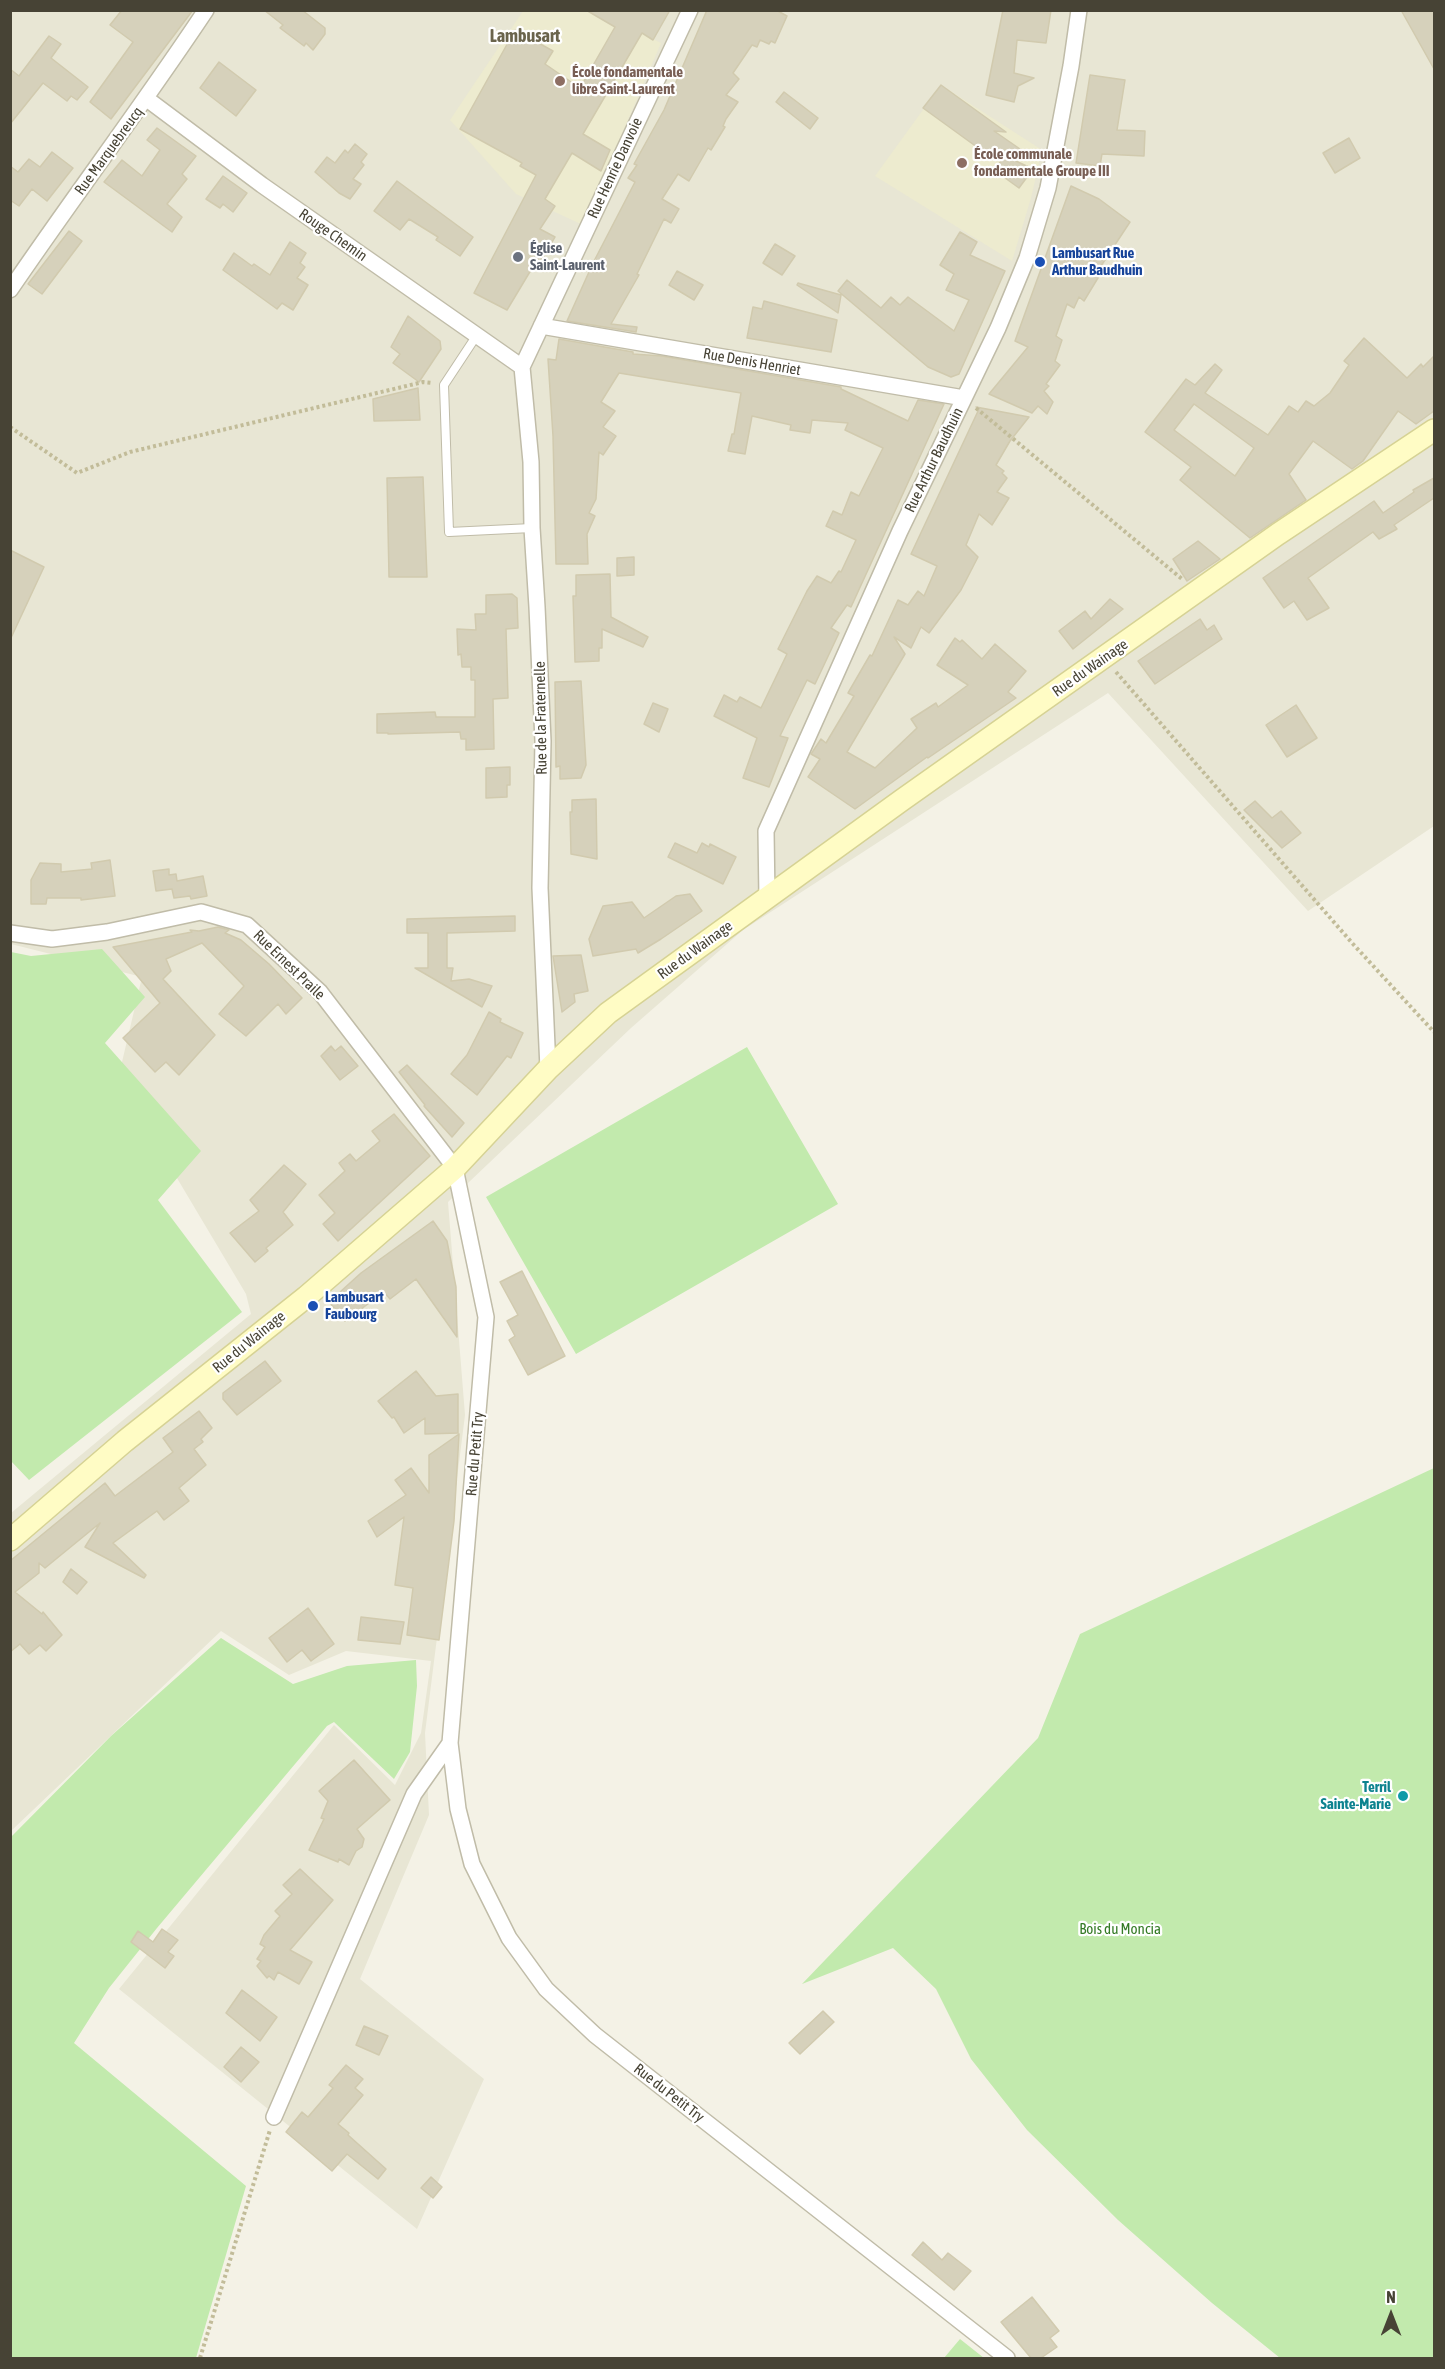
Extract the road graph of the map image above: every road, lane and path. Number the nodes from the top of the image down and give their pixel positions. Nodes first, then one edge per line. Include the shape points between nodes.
1 (206, 10) edge
2 (690, 10) edge
3 (1079, 10) edge
4 (147, 99) junction
5 (10, 290) edge
6 (541, 326) junction
7 (477, 335) junction
8 (522, 367) junction
9 (444, 385) junction
10 (964, 398) junction
11 (10, 427) edge
12 (1434, 430) edge
13 (532, 528) junction
14 (1197, 591) junction
15 (1104, 658) junction
16 (767, 899) junction
17 (10, 933) edge
18 (1434, 1032) edge
19 (548, 1069) junction
20 (455, 1168) junction
21 (10, 1540) edge
22 (450, 1743) junction
23 (274, 2117) joint
24 (200, 2358) edge
25 (1007, 2358) edge

1 - 4 street, Rue Marquebreucq
2 - 6 street, Rue Henrie Danvoie
3 - 10 street, Rue Arthur Baudhuin via 1040,220 998,328
4 - 5 street, Rue Marquebreucq
4 - 7 street, Rouge Chemin via 262,185
6 - 8 street, Rue Henrie Danvoie
6 - 10 street, Rue Denis Henriet
7 - 8 street, Rouge Chemin
7 - 9 lane
8 - 13 street, Rue de la Fraternelle via 531,462
9 - 11 path via 423,382 130,452 77,473
9 - 13 lane via 449,532
10 - 14 path
10 - 16 street, Rue Arthur Baudhuin via 766,831
12 - 14 main road, Rue du Wainage
13 - 19 street, Rue de la Fraternelle via 543,741 540,888
14 - 15 main road, Rue du Wainage
15 - 16 main road, Rue du Wainage
15 - 18 path
16 - 19 main road, Rue du Wainage via 608,1012
17 - 20 street, Rue Ernest Praile via 52,939 201,912 248,925 320,992
19 - 20 main road, Rue du Wainage
20 - 21 main road, Rue du Wainage via 306,1297 125,1441
20 - 22 street, Rue du Petit Try via 486,1317
22 - 23 street via 414,1794
22 - 25 street, Rue du Petit Try via 458,1809 472,1864 508,1938 546,1989 595,2035
23 - 24 path

